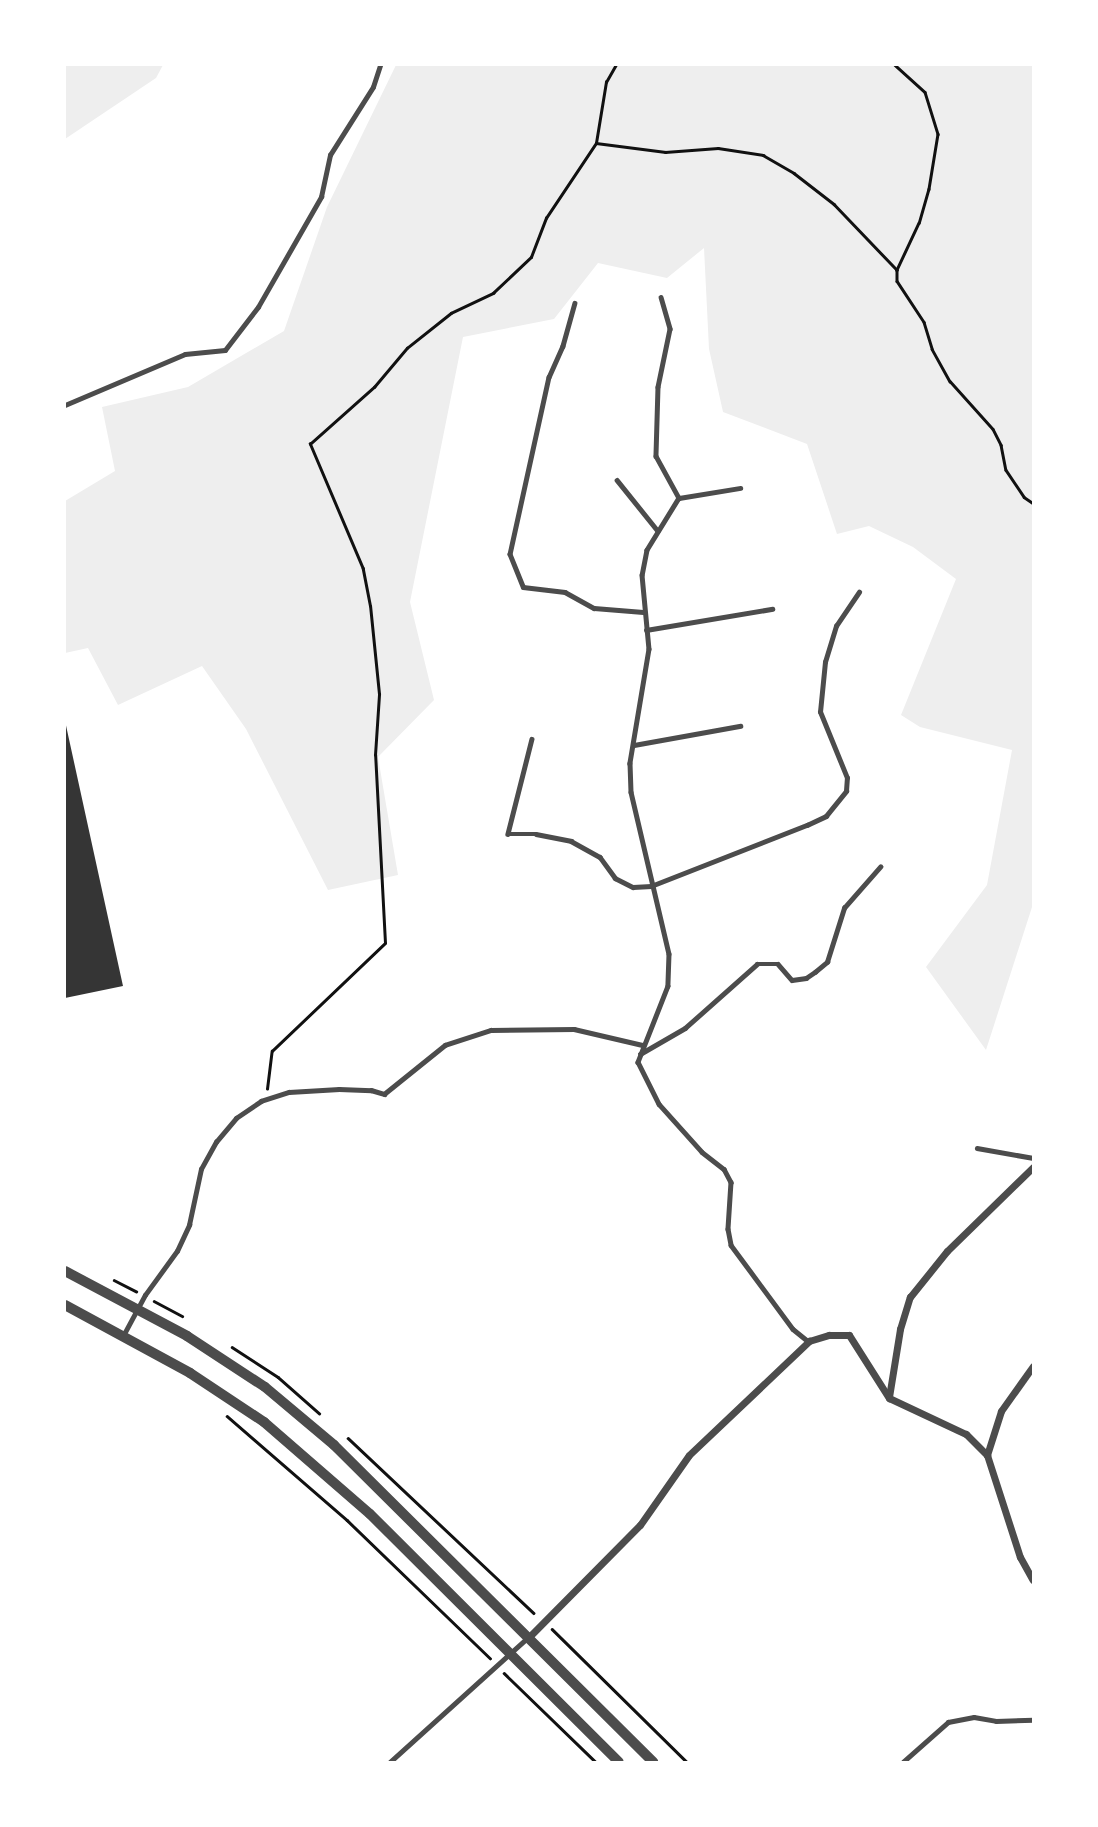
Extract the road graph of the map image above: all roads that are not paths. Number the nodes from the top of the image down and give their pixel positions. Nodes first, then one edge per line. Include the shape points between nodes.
1 (380, 65) edge
2 (661, 298) dead end
3 (575, 303) dead end
4 (65, 405) edge
5 (617, 480) dead end
6 (740, 488) dead end
7 (679, 498) junction
8 (658, 531) junction
9 (859, 592) dead end
10 (772, 609) dead end
11 (643, 612) junction
12 (646, 629) junction
13 (740, 726) dead end
14 (532, 738) dead end
15 (634, 745) junction
16 (880, 867) dead end
17 (651, 886) junction
18 (643, 1045) junction
19 (639, 1054) junction
20 (976, 1148) dead end
21 (1033, 1158) edge
22 (1033, 1167) edge
23 (65, 1271) edge
24 (65, 1305) edge
25 (138, 1308) junction
26 (124, 1335) junction
27 (809, 1341) junction
28 (1033, 1366) edge
29 (889, 1398) junction
30 (987, 1455) junction
31 (1033, 1580) edge
32 (528, 1638) junction
33 (510, 1654) junction
34 (1033, 1720) edge
35 (390, 1762) edge
36 (619, 1762) edge
37 (653, 1762) edge
38 (903, 1762) edge

1 - 4 lane via 373,87 330,155 321,197 258,307 225,350 185,354
2 - 7 lane via 670,329 658,387 656,456
3 - 11 lane via 548,377 510,554 523,587 565,592 594,607
5 - 8 lane
6 - 7 lane
7 - 8 lane
8 - 11 lane via 647,550 642,575
9 - 17 lane via 836,626 825,663 820,712 847,778 846,791 826,816
10 - 12 lane
11 - 12 lane
12 - 15 lane via 645,688
13 - 15 lane
14 - 17 lane via 508,834 571,841 600,857 615,878 633,887
15 - 17 lane via 631,792
16 - 19 lane via 844,908 827,962 815,972 792,980 778,964 757,964 685,1028
17 - 18 lane via 669,954 668,986
18 - 19 lane
18 - 25 lane via 574,1029 491,1030 445,1045 384,1094 339,1089 289,1092 265,1099 236,1118 216,1142 201,1169 189,1225 177,1251
19 - 27 lane via 638,1062 659,1104 702,1152 724,1169 731,1182 731,1245 793,1329
20 - 21 lane
22 - 29 street via 947,1251 910,1297
23 - 25 street
24 - 26 street
25 - 26 lane
25 - 32 street via 265,1387 315,1428
26 - 33 street via 264,1422 370,1514
27 - 29 street via 849,1335
27 - 32 street via 689,1455 640,1525
28 - 30 street via 1000,1411
29 - 30 street via 967,1434
30 - 31 street via 1020,1557
32 - 33 lane
32 - 37 street
33 - 35 lane
33 - 36 street
34 - 38 lane via 974,1717 948,1722

